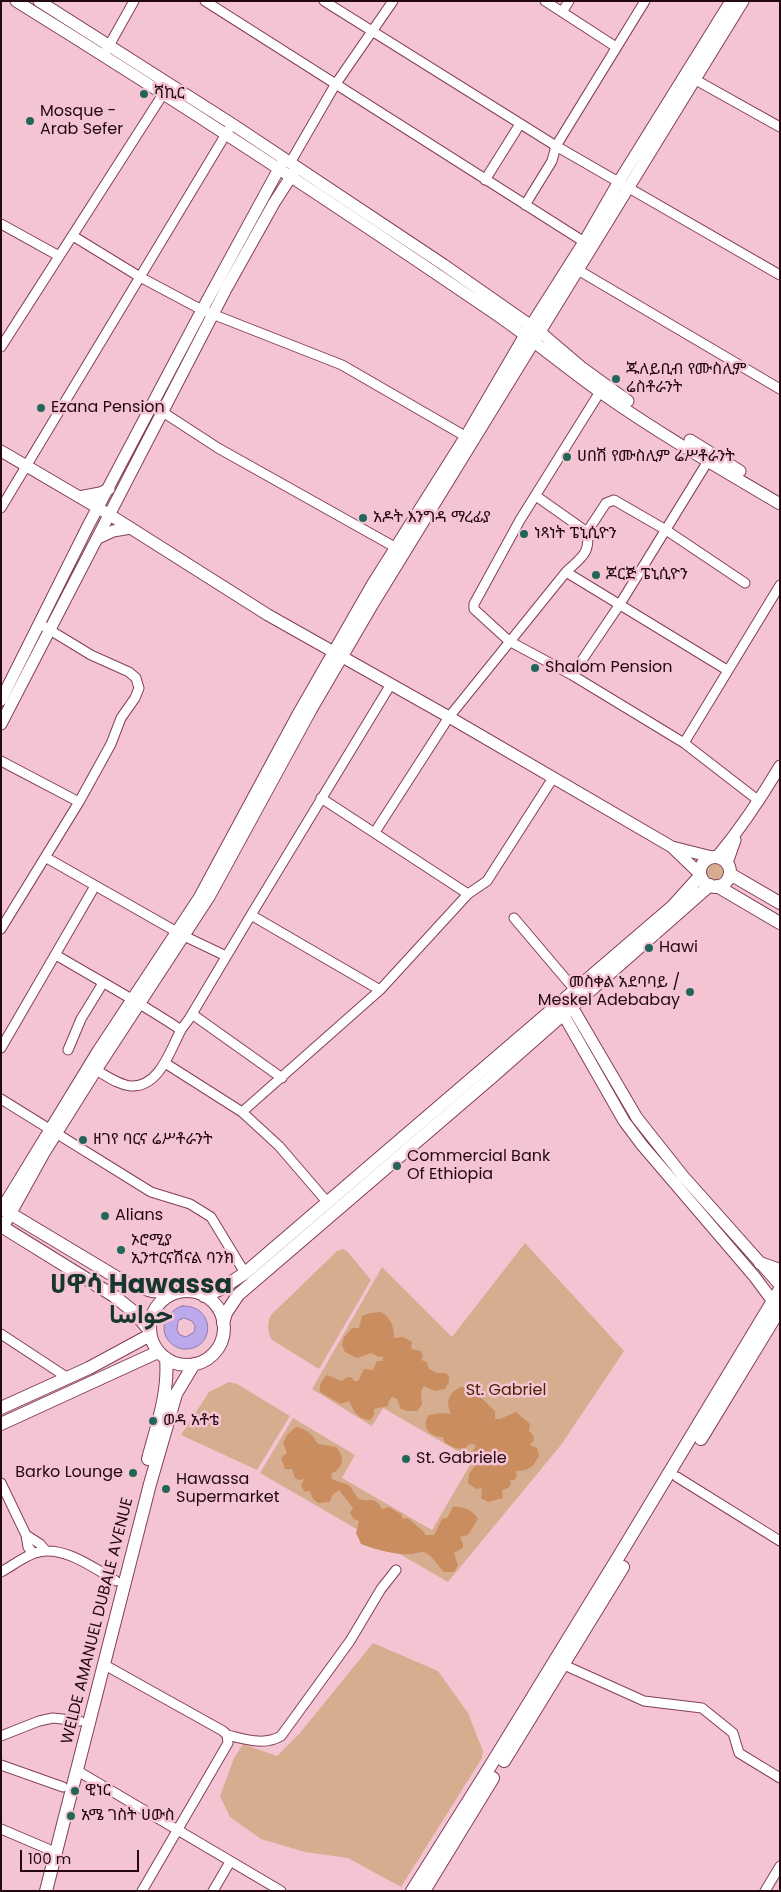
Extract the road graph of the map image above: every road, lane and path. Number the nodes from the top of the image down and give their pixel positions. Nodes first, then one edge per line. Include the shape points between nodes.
1 (16, 1) edge
2 (39, 1) edge
3 (134, 1) edge
4 (204, 1) edge
5 (324, 1) edge
6 (393, 1) edge
7 (544, 1) edge
8 (569, 1) edge
9 (645, 1) edge
10 (731, 1) edge
11 (743, 1) edge
12 (562, 12) junction
13 (373, 31) junction
14 (109, 45) junction
15 (616, 47) junction
16 (103, 56) junction
17 (694, 79) junction
18 (170, 84) junction
19 (335, 85) junction
20 (163, 94) junction
21 (520, 124) junction
22 (780, 127) edge
23 (228, 129) junction
24 (556, 146) junction
25 (290, 163) junction
26 (278, 170) junction
27 (290, 178) junction
28 (485, 180) junction
29 (623, 186) junction
30 (525, 205) junction
31 (1, 224) edge
32 (73, 236) junction
33 (400, 243) junction
34 (588, 244) junction
35 (59, 256) junction
36 (578, 270) junction
37 (780, 275) edge
38 (140, 277) junction
39 (202, 310) junction
40 (214, 314) junction
41 (533, 333) junction
42 (1, 347) edge
43 (602, 388) junction
44 (780, 389) edge
45 (152, 406) junction
46 (163, 412) junction
47 (470, 439) junction
48 (1, 451) edge
49 (708, 461) junction
50 (26, 466) junction
51 (109, 489) junction
52 (120, 496) junction
53 (536, 496) junction
54 (780, 496) edge
55 (82, 498) junction
56 (780, 504) edge
57 (1, 508) edge
58 (98, 508) junction
59 (110, 515) junction
60 (88, 526) junction
61 (127, 526) junction
62 (666, 530) junction
63 (587, 532) junction
64 (98, 538) junction
65 (400, 550) junction
66 (566, 572) junction
67 (745, 583) dead end
68 (780, 585) edge
69 (620, 604) junction
70 (45, 627) junction
71 (509, 641) junction
72 (339, 654) junction
73 (727, 670) junction
74 (572, 675) junction
75 (391, 684) junction
76 (1, 700) edge
77 (449, 717) junction
78 (1, 724) edge
79 (684, 744) junction
80 (1, 761) edge
81 (780, 766) edge
82 (553, 778) junction
83 (321, 798) junction
84 (758, 801) junction
85 (80, 802) junction
86 (375, 832) junction
87 (672, 847) junction
88 (45, 857) junction
89 (722, 863) junction
90 (700, 875) junction
91 (95, 886) junction
92 (714, 886) junction
93 (468, 894) junction
94 (780, 903) edge
95 (251, 915) junction
96 (514, 918) dead end
97 (780, 923) edge
98 (1, 929) edge
99 (181, 934) junction
100 (56, 955) junction
101 (226, 956) junction
102 (104, 983) junction
103 (380, 990) junction
104 (136, 1003) junction
105 (567, 1003) junction
106 (192, 1014) junction
107 (181, 1030) junction
108 (1, 1048) edge
109 (68, 1050) dead end
110 (165, 1063) junction
111 (96, 1070) junction
112 (282, 1078) junction
113 (1, 1100) edge
114 (242, 1112) junction
115 (53, 1131) junction
116 (328, 1203) junction
117 (4, 1210) edge
118 (2, 1227) edge
119 (760, 1263) junction
120 (780, 1270) edge
121 (245, 1273) junction
122 (780, 1285) edge
123 (780, 1289) edge
124 (175, 1293) junction
125 (204, 1296) junction
126 (777, 1307) edge
127 (134, 1312) junction
128 (223, 1322) junction
129 (150, 1333) junction
130 (1, 1334) edge
131 (127, 1348) junction
132 (162, 1355) junction
133 (194, 1364) junction
134 (68, 1378) junction
135 (1, 1408) edge
136 (1, 1424) edge
137 (677, 1478) junction
138 (1, 1484) edge
139 (26, 1535) junction
140 (780, 1541) edge
141 (45, 1550) junction
142 (33, 1554) junction
143 (396, 1570) dead end
144 (1, 1572) edge
145 (116, 1581) junction
146 (103, 1664) junction
147 (564, 1665) junction
148 (80, 1721) junction
149 (227, 1735) junction
150 (1, 1736) edge
151 (1, 1765) edge
152 (76, 1770) junction
153 (780, 1778) edge
154 (63, 1787) junction
155 (1, 1829) edge
156 (178, 1831) junction
157 (48, 1849) junction
158 (230, 1862) junction
159 (780, 1866) edge
160 (279, 1890) edge
161 (38, 1891) edge
162 (46, 1891) edge
163 (142, 1891) edge
164 (213, 1891) edge
165 (412, 1891) edge
166 (424, 1891) edge
167 (765, 1891) edge

1 - 16 street
2 - 14 street
3 - 14 street
4 - 19 street
5 - 13 street
6 - 13 street
7 - 12 street
8 - 12 street
9 - 15 street
10 - 29 street
11 - 17 street
12 - 15 street
13 - 19 street
13 - 21 street
14 - 16 street
14 - 18 street
15 - 24 street
16 - 20 street
17 - 22 street
17 - 29 street
18 - 20 street
18 - 23 street
19 - 25 street
19 - 28 street
20 - 23 street
20 - 32 street
21 - 24 street
21 - 28 street
23 - 25 street
23 - 26 street
23 - 38 street
24 - 29 street
24 - 30 street via 552,161
25 - 26 street
25 - 27 street
25 - 33 street
26 - 27 street
26 - 39 street
27 - 33 street
27 - 40 street
28 - 30 street
29 - 34 street
29 - 37 street
30 - 34 street
31 - 35 street
32 - 35 street
32 - 38 street
33 - 41 street
34 - 36 street
34 - 41 street
35 - 42 street
36 - 41 street
36 - 44 street
38 - 39 street
38 - 50 street
39 - 40 street
39 - 45 street
40 - 46 street
40 - 47 street via 342,365
41 - 43 street
41 - 47 street
43 - 49 street
43 - 53 street
43 - 54 street
45 - 46 street
45 - 51 street
46 - 52 street
46 - 65 street via 218,448
47 - 65 street
48 - 50 street
49 - 56 street
49 - 62 street
50 - 55 street
50 - 57 street
51 - 55 street
51 - 58 street
52 - 59 street
52 - 61 street via 121,514
53 - 63 street
53 - 71 street via 474,604 474,610
55 - 58 street
55 - 60 street
58 - 59 street
58 - 60 street
59 - 61 street
59 - 64 street
60 - 70 street
61 - 64 street
61 - 72 street via 268,615
62 - 63 street via 612,500 606,503
62 - 67 street
62 - 69 street
63 - 66 street via 587,551
64 - 70 street
65 - 72 street via 374,602
66 - 69 street
66 - 71 street
68 - 73 street
69 - 73 street
69 - 74 street
70 - 76 street
70 - 78 street
70 - 85 street via 129,672 138,683 135,698 124,711 111,744
71 - 74 street
71 - 77 street
72 - 75 street
72 - 99 street via 241,842
73 - 79 street
74 - 79 street
75 - 77 street
75 - 83 street
77 - 82 street
77 - 86 street
79 - 84 street
80 - 85 street
81 - 84 street
82 - 87 street
82 - 93 street via 493,873
83 - 86 street
83 - 95 street
84 - 89 street
85 - 88 street
86 - 93 street
87 - 89 street
87 - 90 street
88 - 91 street
88 - 98 street
89 - 90 main road via 703,862
89 - 92 main road via 727,881
89 - 94 main road
90 - 92 main road via 704,882
90 - 105 main road via 673,906
91 - 99 street
91 - 100 street
92 - 97 main road
92 - 105 main road
93 - 103 street
95 - 101 street
95 - 103 street
96 - 105 street
99 - 101 street
99 - 104 street
100 - 102 street
100 - 108 street
101 - 106 street
102 - 104 street
102 - 109 street via 81,1020
103 - 112 street
104 - 107 street
104 - 111 street
104 - 115 street
105 - 116 main road
105 - 119 street via 636,1118
105 - 126 street via 593,1068 630,1129
105 - 128 main road via 238,1295
106 - 107 street
106 - 112 street
107 - 110 street
110 - 111 street via 147,1080 132,1086 121,1084
110 - 114 street
111 - 115 street
112 - 114 street
113 - 115 street
114 - 116 street via 279,1146
115 - 117 street
115 - 121 street via 151,1192 190,1204 207,1214
116 - 121 main road
117 - 118 street
117 - 124 main road via 126,1283 152,1291
118 - 127 main road via 114,1296
119 - 120 main road
119 - 122 street
121 - 125 main road
123 - 126 main road
124 - 125 main road via 190,1292
124 - 129 main road via 158,1305
125 - 128 main road via 217,1307
126 - 137 main road
126 - 165 main road
127 - 129 main road
127 - 131 main road via 138,1331
128 - 133 main road via 217,1349 207,1359
129 - 131 main road
129 - 132 main road
130 - 134 street
131 - 134 main road
132 - 133 main road via 179,1364
132 - 136 main road
132 - 145 main road via 167,1380 165,1396
133 - 146 main road, WELDE AMANUEL DUBALE AVENUE via 176,1394
134 - 135 main road
137 - 140 street
137 - 147 main road
138 - 139 street
139 - 141 street
139 - 142 street
141 - 142 street
141 - 145 street via 65,1553
142 - 144 street
143 - 149 street via 281,1736 272,1741 256,1741
145 - 148 main road
146 - 149 street via 224,1730
146 - 152 main road, WELDE AMANUEL DUBALE AVENUE
147 - 153 street via 644,1700 702,1708 733,1733 740,1753
147 - 166 main road
148 - 150 street via 53,1718
148 - 154 main road
149 - 156 street via 228,1743
151 - 154 street
152 - 156 street
152 - 162 main road, WELDE AMANUEL DUBALE AVENUE
154 - 157 main road
155 - 157 street
156 - 158 street
156 - 163 street
157 - 161 main road
158 - 160 street
158 - 164 street
159 - 167 street

